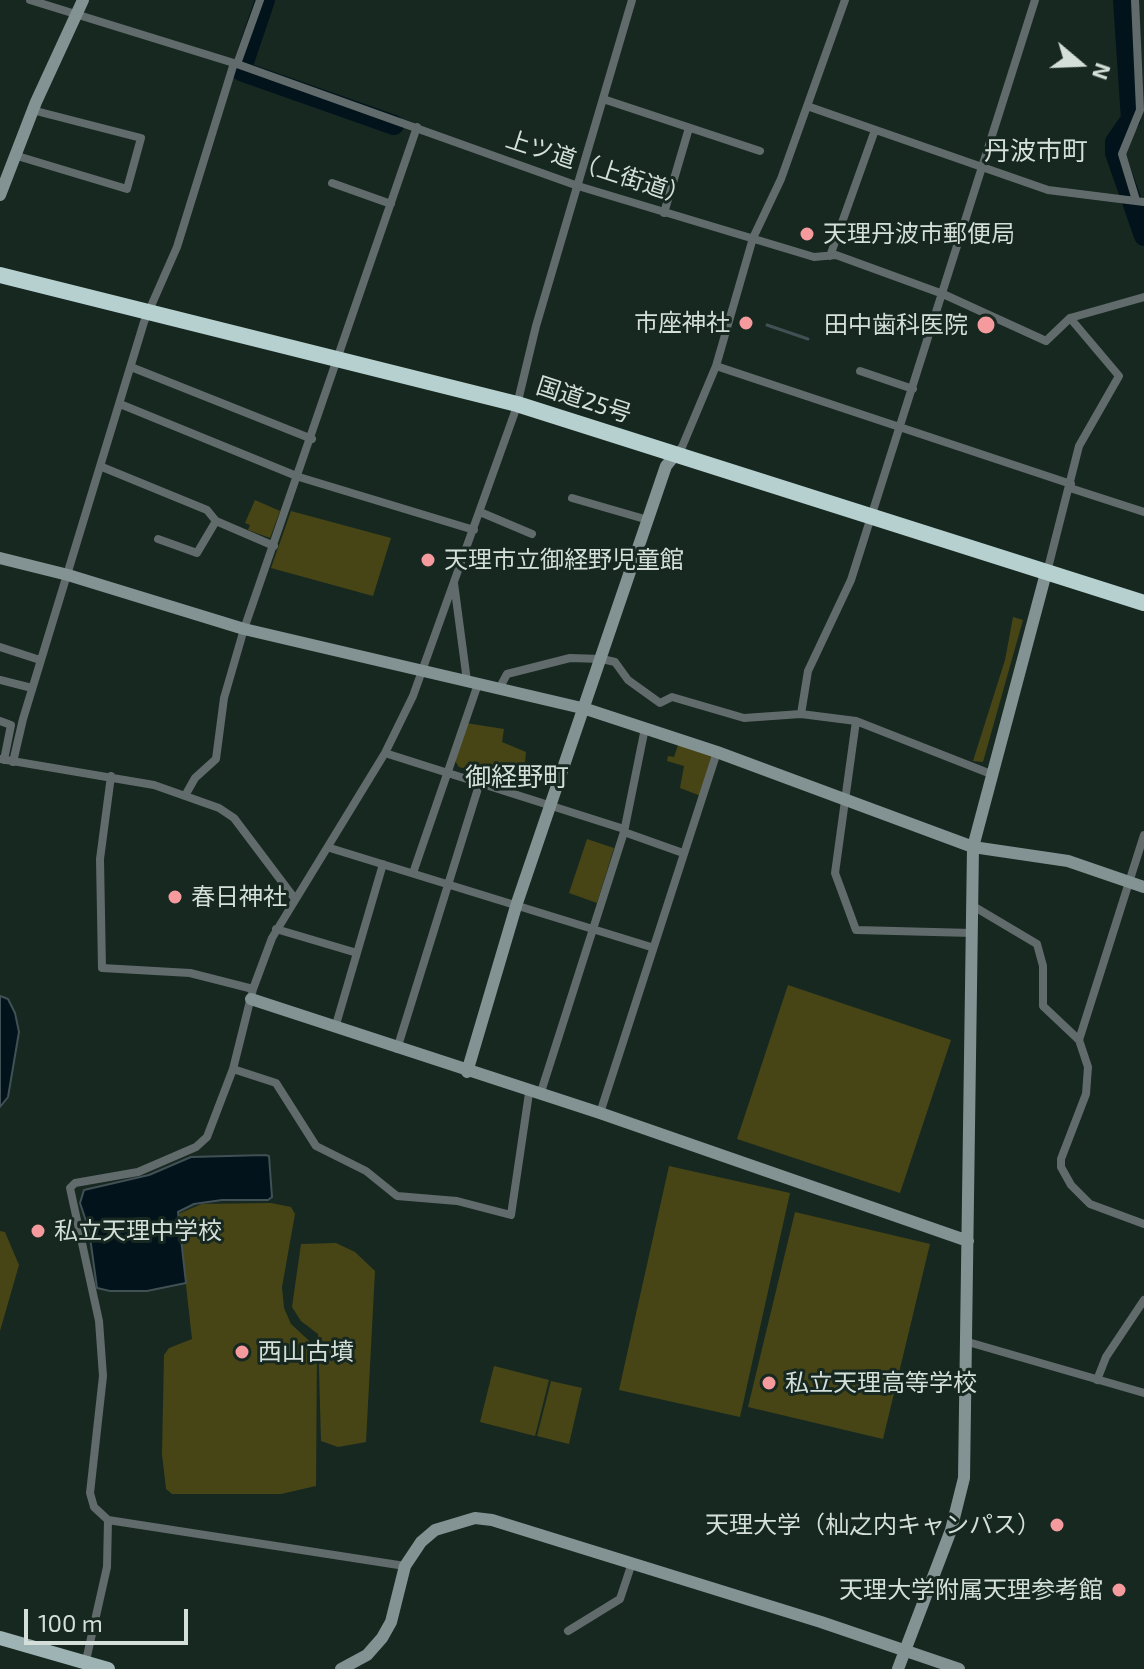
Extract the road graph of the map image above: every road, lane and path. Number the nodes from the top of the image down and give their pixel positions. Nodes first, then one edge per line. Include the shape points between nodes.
1 (30, 0) edge
2 (83, 0) edge
3 (260, 0) edge
4 (632, 0) edge
5 (845, 0) edge
6 (1035, 0) edge
7 (1135, 0) edge
8 (78, 14) junction
9 (235, 64) junction
10 (603, 99) junction
11 (807, 106) junction
12 (32, 110) junction
13 (417, 127) junction
14 (689, 128) junction
15 (875, 130) junction
16 (760, 151) dead end
17 (14, 155) junction
18 (981, 169) junction
19 (332, 183) dead end
20 (578, 186) junction
21 (0, 195) edge
22 (1135, 201) edge
23 (391, 204) junction
24 (664, 213) junction
25 (753, 238) junction
26 (830, 256) junction
27 (0, 275) edge
28 (943, 294) junction
29 (1144, 297) edge
30 (148, 312) junction
31 (1070, 318) junction
32 (339, 358) junction
33 (716, 366) junction
34 (131, 367) junction
35 (860, 371) dead end
36 (913, 389) junction
37 (120, 404) junction
38 (517, 404) junction
39 (901, 428) junction
40 (312, 439) junction
41 (675, 455) junction
42 (102, 467) junction
43 (299, 477) junction
44 (1070, 486) junction
45 (572, 498) dead end
46 (480, 512) junction
47 (1144, 512) edge
48 (870, 516) junction
49 (648, 520) junction
50 (216, 521) junction
51 (474, 530) junction
52 (532, 534) dead end
53 (158, 539) dead end
54 (274, 546) junction
55 (0, 558) edge
56 (1046, 573) junction
57 (68, 575) junction
58 (454, 582) junction
59 (1144, 603) edge
60 (244, 629) junction
61 (0, 647) edge
62 (602, 659) junction
63 (40, 660) junction
64 (420, 671) junction
65 (0, 680) edge
66 (473, 683) junction
67 (32, 688) junction
68 (499, 689) junction
69 (586, 709) junction
70 (801, 714) junction
71 (0, 721) edge
72 (856, 721) junction
73 (645, 728) junction
74 (717, 752) junction
75 (385, 753) junction
76 (6, 760) edge
77 (448, 772) junction
78 (991, 774) junction
79 (111, 776) junction
80 (480, 782) junction
81 (186, 794) junction
82 (844, 801) junction
83 (552, 804) junction
84 (624, 830) junction
85 (1144, 835) edge
86 (973, 847) junction
87 (330, 848) junction
88 (683, 853) junction
89 (383, 864) junction
90 (413, 873) junction
91 (1131, 881) junction
92 (446, 883) junction
93 (1144, 887) edge
94 (295, 899) junction
95 (517, 903) junction
96 (973, 906) junction
97 (593, 927) junction
98 (276, 929) junction
99 (972, 933) junction
100 (651, 947) junction
101 (357, 953) junction
102 (252, 994) junction
103 (335, 1028) junction
104 (1079, 1040) junction
105 (397, 1049) junction
106 (233, 1069) junction
107 (467, 1072) junction
108 (535, 1094) junction
109 (600, 1113) junction
110 (1144, 1224) edge
111 (968, 1241) junction
112 (1144, 1300) edge
113 (968, 1342) junction
114 (1097, 1380) junction
115 (1144, 1393) edge
116 (108, 1520) junction
117 (632, 1563) junction
118 (405, 1566) junction
119 (568, 1631) dead end
120 (0, 1638) edge
121 (904, 1650) junction
122 (61, 1662) edge
123 (84, 1666) edge
124 (108, 1669) edge
125 (341, 1669) edge
126 (898, 1669) edge
127 (959, 1669) edge

1 - 8 street, 上ツ道（上街道）
2 - 8 street
3 - 9 street
4 - 10 street
5 - 11 street
6 - 18 street
7 - 22 street via 1140,110 1122,154
8 - 9 street, 上ツ道（上街道）
8 - 12 street
9 - 13 street, 上ツ道（上街道）
9 - 30 street via 177,247
10 - 14 street
10 - 20 street
11 - 15 street
11 - 25 street
12 - 17 street
12 - 17 street via 141,138 127,189
13 - 20 street, 上ツ道（上街道）
13 - 23 street
14 - 16 street
14 - 24 street
15 - 18 street
15 - 26 street
17 - 21 street
18 - 22 street via 1048,190
18 - 28 street
19 - 23 street
20 - 24 street, 上ツ道（上街道）
20 - 38 street
23 - 32 street
24 - 25 street, 上ツ道（上街道）
25 - 26 street, 上ツ道（上街道） via 814,257
25 - 33 street
26 - 28 street, 上ツ道（上街道）
27 - 30 highway, 国道25号
28 - 31 street, 上ツ道（上街道） via 1046,341
28 - 36 street
29 - 31 street, 上ツ道（上街道）
30 - 32 highway, 国道25号
30 - 34 street
31 - 44 street via 1119,376 1079,446
32 - 38 highway, 国道25号
32 - 40 street
33 - 39 street
33 - 41 street
34 - 37 street
34 - 40 street
35 - 36 street
36 - 39 street
37 - 42 street
37 - 43 street
38 - 41 highway, 国道25号
38 - 46 street
39 - 44 street
39 - 48 street
40 - 43 street
41 - 48 highway, 国道25号
41 - 49 street via 666,466
42 - 50 street via 207,510
42 - 57 street
43 - 51 street
43 - 54 street
44 - 47 street
44 - 56 street
45 - 49 street
46 - 51 street
46 - 52 street
48 - 56 highway, 国道25号
48 - 70 street via 851,580 808,671
49 - 62 street
50 - 53 street via 197,553
50 - 54 street
51 - 58 street
54 - 60 street
55 - 57 street
56 - 59 highway, 国道25号
56 - 78 street
57 - 60 street
57 - 63 street
58 - 64 street
58 - 66 street
60 - 64 street
60 - 81 street via 224,698 216,759
61 - 63 street
62 - 68 street via 570,658 507,674
62 - 69 street
62 - 70 street via 615,662 628,680 660,703 672,697 744,718
63 - 67 street
64 - 66 street
64 - 75 street
65 - 67 street
66 - 68 street
66 - 77 street
67 - 76 street
68 - 69 street
69 - 73 street
69 - 83 street
70 - 72 street
71 - 76 street via 11,725
72 - 78 street
72 - 82 street
73 - 74 street
73 - 84 street
74 - 82 street
74 - 88 street
75 - 77 street
75 - 87 street
76 - 79 street
77 - 80 street
77 - 90 street
78 - 86 street
79 - 81 street
79 - 102 street via 100,859 102,968 190,973
80 - 83 street
80 - 92 street
81 - 94 street via 234,818
82 - 86 street
82 - 99 street via 835,873 856,930
83 - 84 street
83 - 95 street
84 - 88 street
84 - 97 street
85 - 91 street
86 - 91 street via 1040,855
86 - 96 street
87 - 89 street
87 - 94 street
88 - 100 street
89 - 90 street
89 - 101 street
90 - 92 street
91 - 93 street
91 - 104 street
92 - 95 street
92 - 105 street
94 - 98 street
95 - 97 street
95 - 107 street
96 - 99 street
96 - 104 street via 1037,944 1043,1006
97 - 100 street
97 - 108 street
98 - 101 street
98 - 102 street
99 - 111 street
100 - 109 street
101 - 103 street
102 - 103 street
102 - 106 street
103 - 105 street
104 - 110 street via 1089,1080 1061,1167 1090,1204
105 - 107 street
106 - 108 street via 276,1083 316,1146 366,1171 397,1196 457,1201 511,1215
106 - 116 street via 207,1137 196,1147 138,1172 70,1188 99,1321 103,1376 90,1493 94,1507
107 - 108 street
108 - 109 street
109 - 111 street
111 - 113 street
112 - 114 street
113 - 114 street
113 - 121 street via 961,1491
114 - 115 street
116 - 118 street
116 - 123 street via 107,1567
117 - 118 street via 475,1518 435,1530
117 - 119 street via 620,1599
117 - 121 street
118 - 125 street via 382,1638 367,1655
120 - 122 main road
121 - 126 street
121 - 127 street
122 - 123 main road
123 - 124 main road

